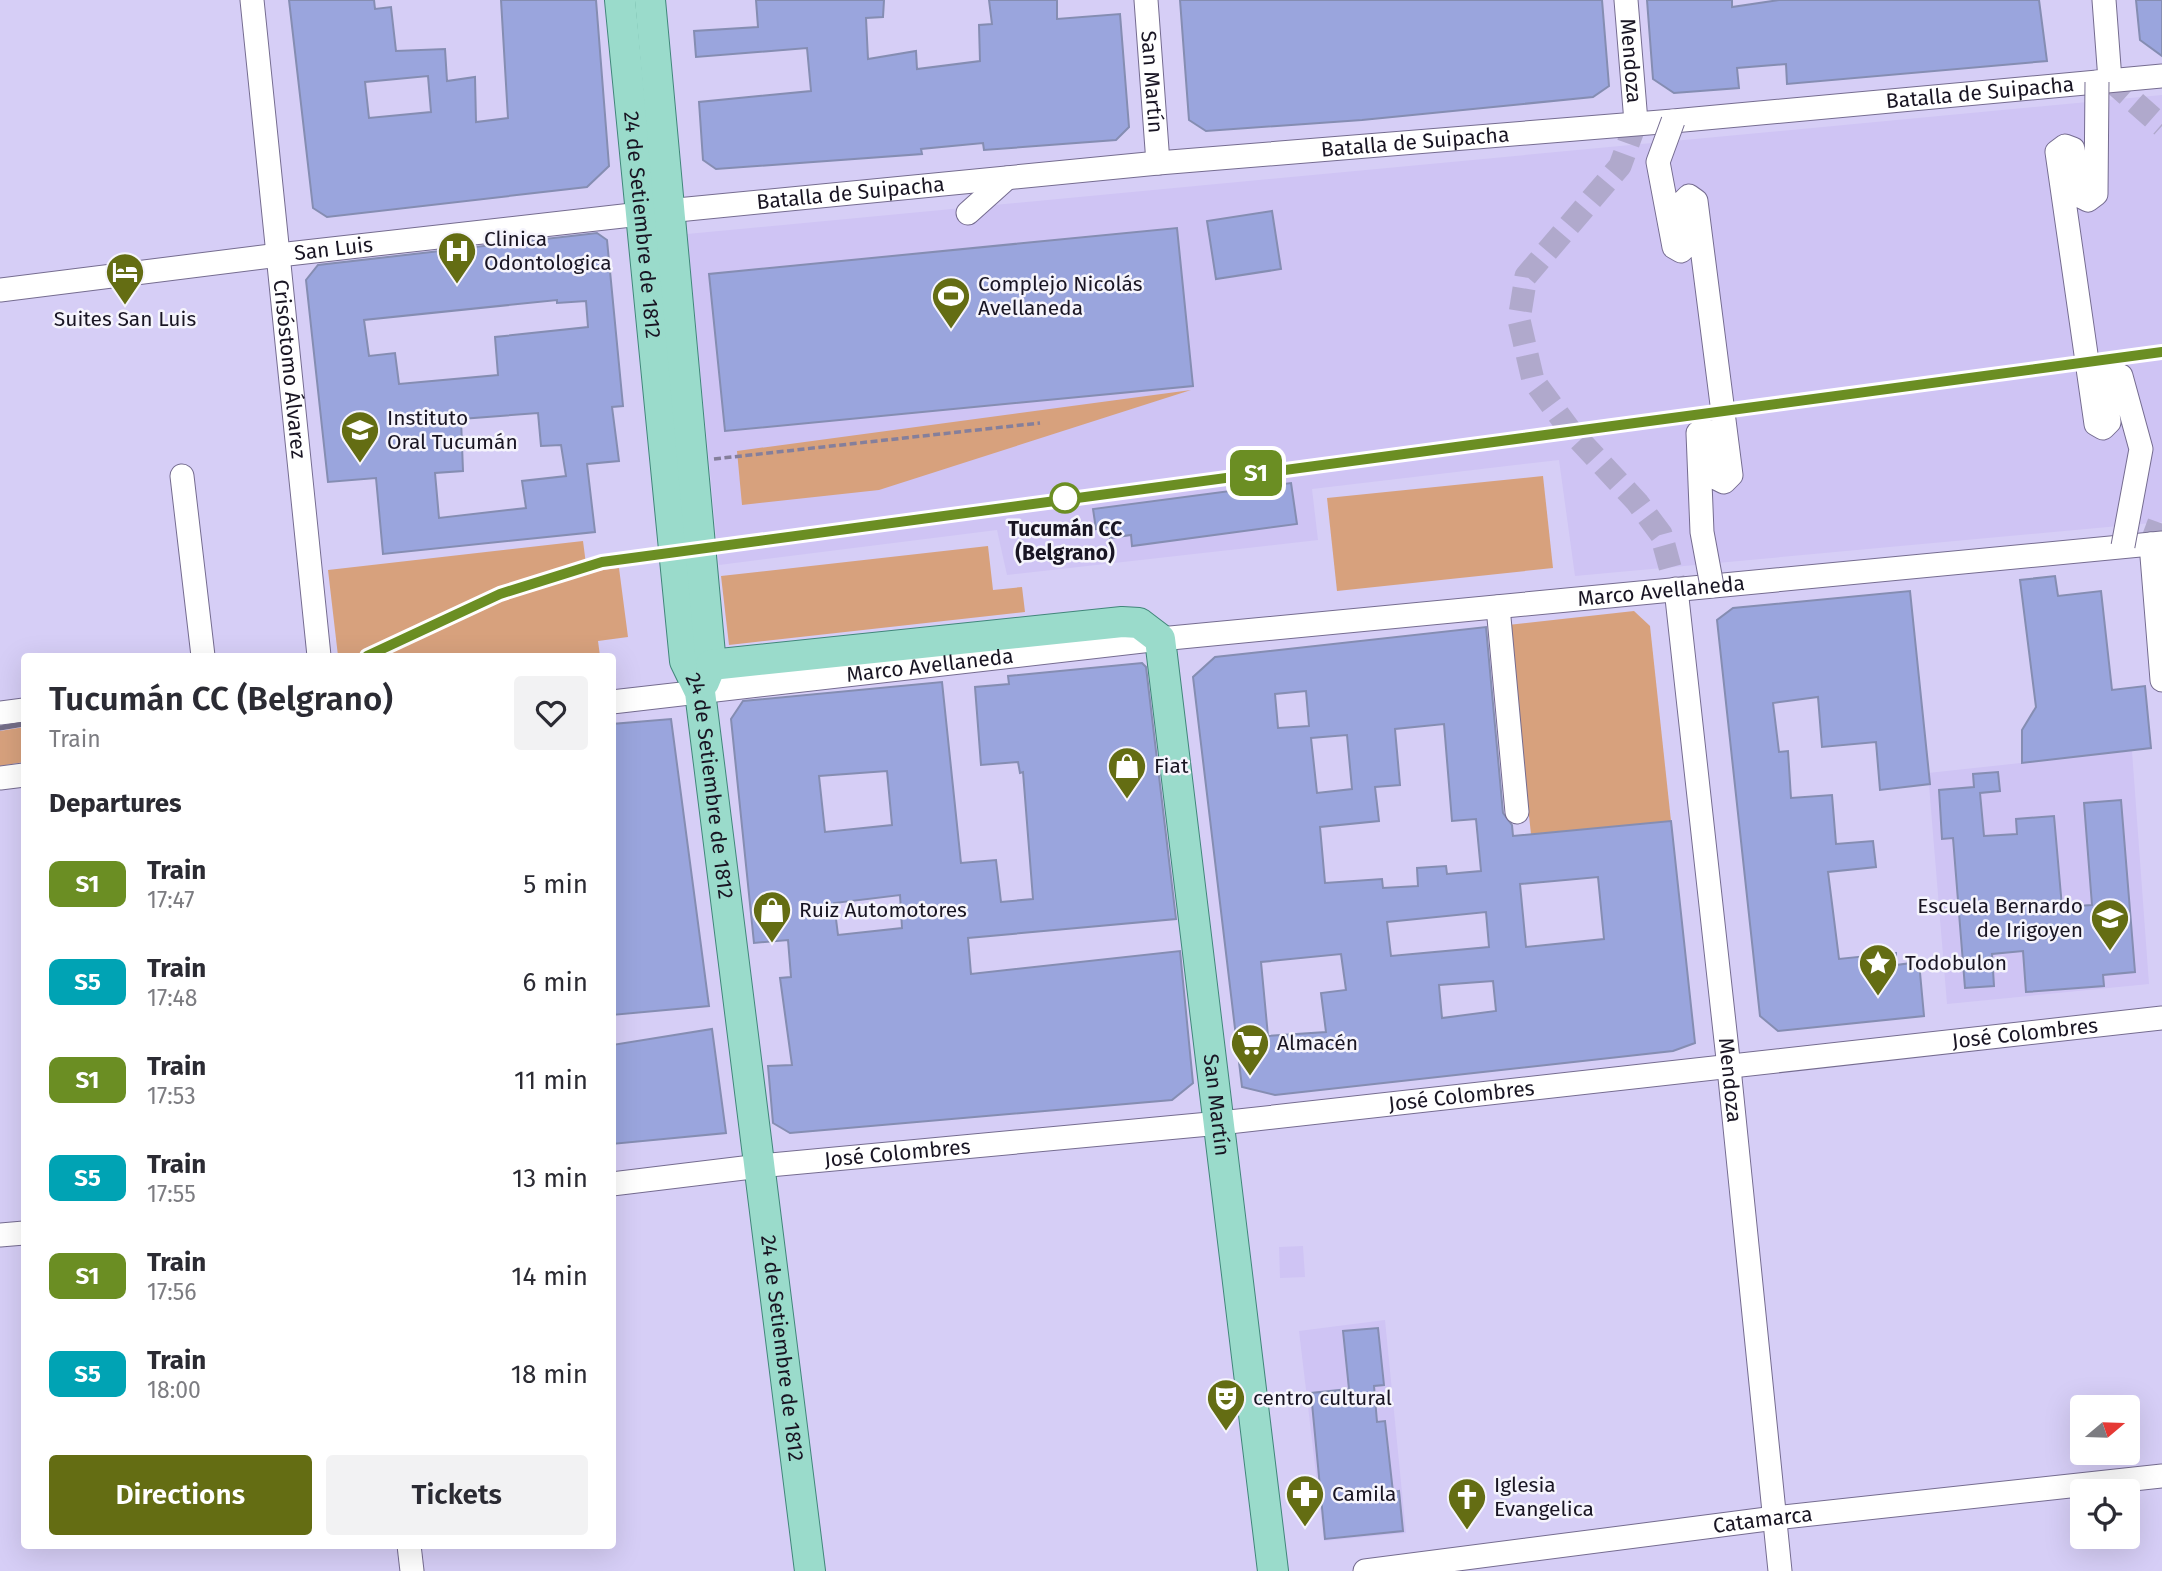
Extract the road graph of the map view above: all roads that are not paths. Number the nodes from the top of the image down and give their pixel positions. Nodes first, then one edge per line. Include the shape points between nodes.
1 (252, 0) edge
2 (620, 0) edge
3 (650, 0) edge
4 (1146, 0) edge
5 (1626, 0) edge
6 (2104, 0) edge
7 (2162, 76) edge
8 (2104, 81) junction
9 (1673, 121) junction
10 (1636, 122) junction
11 (1158, 163) junction
12 (1007, 178) junction
13 (654, 212) junction
14 (968, 213) dead end
15 (279, 255) junction
16 (0, 290) edge
17 (182, 476) dead end
18 (2156, 543) edge
19 (2123, 547) junction
20 (1712, 586) junction
21 (1676, 589) junction
22 (1498, 607) junction
23 (1160, 639) junction
24 (203, 653) edge
25 (319, 653) edge
26 (706, 678) junction
27 (2162, 680) edge
28 (616, 701) edge
29 (21, 710) edge
30 (0, 713) edge
31 (21, 775) edge
32 (0, 778) edge
33 (1517, 812) dead end
34 (2162, 1018) edge
35 (1729, 1068) junction
36 (1220, 1123) junction
37 (760, 1167) junction
38 (616, 1184) edge
39 (21, 1233) edge
40 (0, 1235) edge
41 (2162, 1476) edge
42 (1775, 1518) junction
43 (409, 1549) edge
44 (412, 1571) edge
45 (810, 1571) edge
46 (1273, 1571) edge
47 (1366, 1571) edge
48 (1780, 1571) edge

1 - 15 street, Crisóstomo Álvarez
2 - 13 main road, 24 de Setiembre de 1812
3 - 13 main road, 24 de Setiembre de 1812
4 - 11 street, San Martín
5 - 10 street, Mendoza
6 - 8 street
7 - 8 street, Batalla de Suipacha
8 - 9 street, Batalla de Suipacha
8 - 19 street, bridge via 2096,194 2088,200 2080,195 2073,149 2065,146 2057,152 2096,424 2103,428 2109,422 2104,379 2113,373 2121,376 2141,450
9 - 10 street, Batalla de Suipacha
9 - 20 street, bridge via 1658,162 1674,247 1681,251 1686,246 1682,203 1689,196 1696,201 1731,475 1724,482 1716,478 1712,432 1698,433 1702,531
10 - 11 street, Batalla de Suipacha
11 - 12 street, Batalla de Suipacha
12 - 13 street, Batalla de Suipacha
12 - 14 street
13 - 15 street, San Luis
13 - 26 main road, 24 de Setiembre de 1812
15 - 16 street, San Luis
15 - 25 street, Crisóstomo Álvarez
17 - 24 street
18 - 19 street, Marco Avellaneda
18 - 27 street
19 - 20 street, Marco Avellaneda
20 - 21 street, Marco Avellaneda
21 - 22 street, Marco Avellaneda
21 - 35 street, Mendoza
22 - 23 street, Marco Avellaneda
22 - 33 street
23 - 26 main road, Marco Avellaneda via 1139,624 1122,622
23 - 36 main road, San Martín
26 - 28 street
26 - 37 main road, 24 de Setiembre de 1812
29 - 30 street
31 - 32 street
34 - 35 street, José Colombres
35 - 36 street, José Colombres
35 - 42 street, Mendoza
36 - 37 street, José Colombres
36 - 46 main road, San Martín
37 - 38 street, José Colombres
37 - 45 main road, 24 de Setiembre de 1812
39 - 40 street
41 - 42 street, Catamarca
42 - 47 street, Catamarca
42 - 48 street, Mendoza
43 - 44 street

